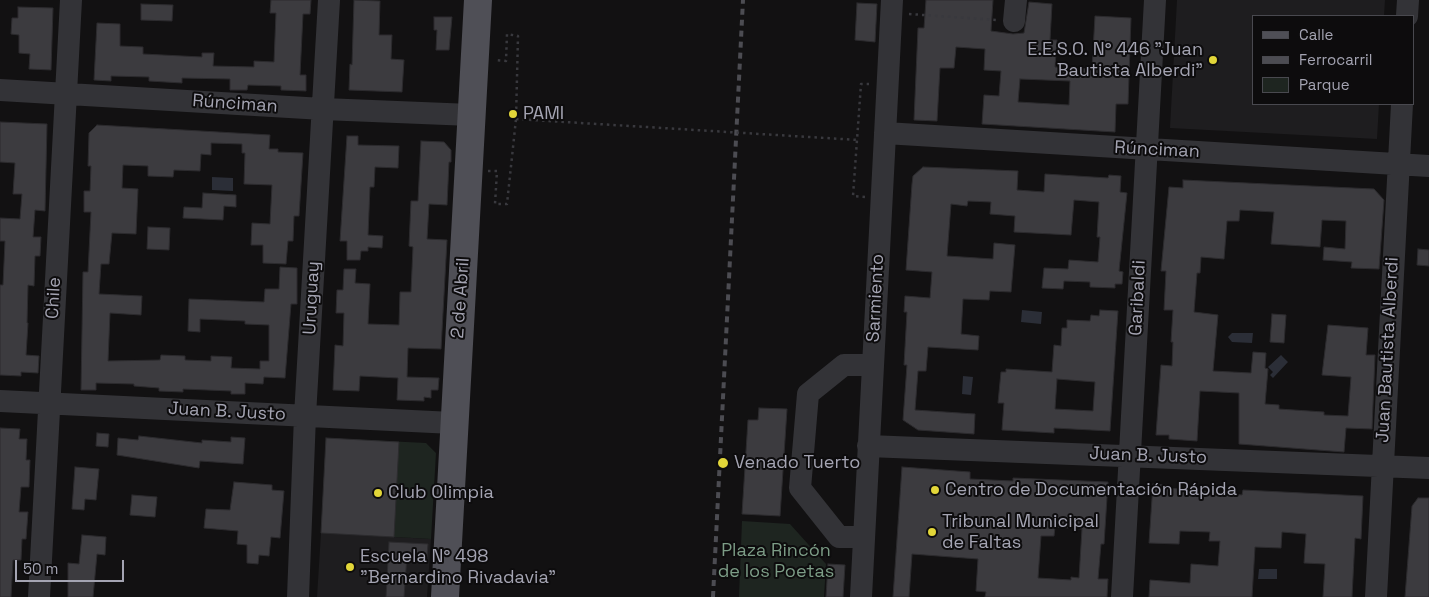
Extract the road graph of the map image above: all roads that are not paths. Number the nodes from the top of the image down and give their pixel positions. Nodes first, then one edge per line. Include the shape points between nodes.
1 (71, 0) edge
2 (329, 0) edge
3 (478, 0) edge
4 (1155, 0) edge
5 (1408, 0) edge
6 (892, 6) edge
7 (1407, 15) edge
8 (0, 90) edge
9 (66, 93) junction
10 (1402, 105) edge
11 (323, 109) junction
12 (471, 115) junction
13 (886, 133) junction
14 (1146, 150) junction
15 (1399, 163) junction
16 (1429, 166) edge
17 (872, 366) junction
18 (0, 401) edge
19 (48, 404) junction
20 (305, 416) junction
21 (453, 423) junction
22 (868, 446) junction
23 (1129, 455) junction
24 (1382, 466) junction
25 (1429, 468) edge
26 (864, 538) junction
27 (39, 597) edge
28 (298, 597) edge
29 (445, 597) edge
30 (861, 597) edge
31 (1122, 597) edge
32 (1376, 597) edge

1 - 9 street, Chile
2 - 11 street, Uruguay
3 - 12 main road, 2 de Abril
4 - 14 street, Garibaldi
5 - 7 street
6 - 13 street, Sarmiento
8 - 9 street, Rúnciman
9 - 11 street, Rúnciman
9 - 19 street, Chile
10 - 15 street, Juan Bautista Alberdi
11 - 12 street, Rúnciman
11 - 20 street, Uruguay
12 - 21 main road, 2 de Abril
13 - 14 street, Rúnciman
13 - 17 street, Sarmiento
14 - 15 street, Rúnciman
14 - 23 street, Garibaldi
15 - 16 street, Rúnciman
15 - 24 street, Juan Bautista Alberdi
17 - 22 street, Sarmiento
17 - 26 street via 844,365 808,394 800,488 839,537
18 - 19 street, Juan B. Justo
19 - 20 street, Juan B. Justo
19 - 27 street, Chile
20 - 21 street, Juan B. Justo
20 - 28 street, Uruguay
21 - 29 main road, 2 de Abril
22 - 23 street, Juan B. Justo
22 - 26 street, Sarmiento
23 - 24 street, Juan B. Justo
23 - 31 street, Garibaldi
24 - 25 street, Juan B. Justo
24 - 32 street, Juan Bautista Alberdi
26 - 30 street, Sarmiento

